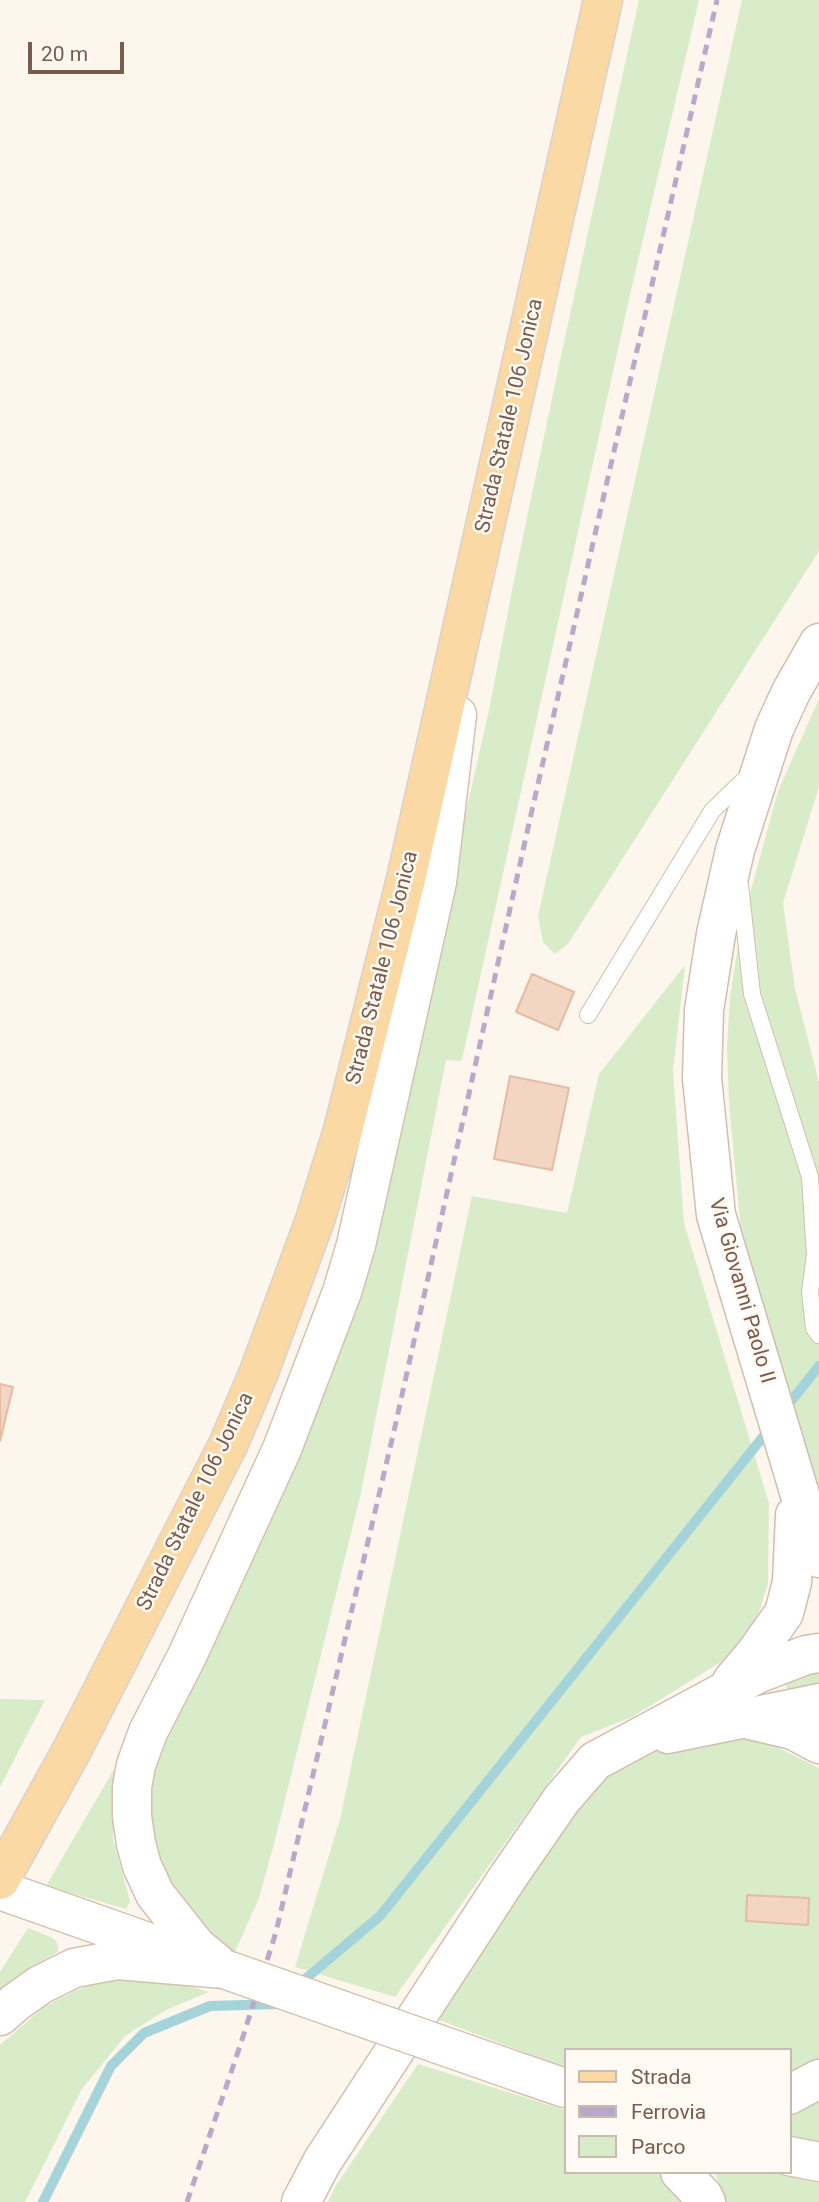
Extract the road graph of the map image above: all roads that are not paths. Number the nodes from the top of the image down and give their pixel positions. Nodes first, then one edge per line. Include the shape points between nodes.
1 (603, 0) edge
2 (473, 583) junction
3 (816, 649) edge
4 (763, 761) junction
5 (736, 848) junction
6 (588, 1015) dead end
7 (816, 1332) edge
8 (796, 1481) junction
9 (819, 1558) edge
10 (819, 1653) edge
11 (819, 1703) edge
12 (727, 1707) junction
13 (819, 1744) edge
14 (3, 1876) edge
15 (224, 1969) junction
16 (0, 2016) edge
17 (522, 2073) junction
18 (819, 2079) edge
19 (564, 2086) edge
20 (791, 2094) edge
21 (564, 2097) edge
22 (791, 2156) edge
23 (819, 2162) edge
24 (682, 2174) edge
25 (300, 2202) edge
26 (706, 2202) edge

1 - 2 main road, Strada Statale 106 Jonica
2 - 14 main road, Strada Statale 106 Jonica via 371,1022 343,1130 293,1283 228,1445
2 - 15 main road via 437,882 356,1245 282,1449 148,1732 132,1787 136,1844 155,1894 197,1947
3 - 4 main road, Via Giovanni Paolo II
4 - 5 main road, Via Giovanni Paolo II
4 - 6 lane via 712,811
5 - 7 lane via 752,994 810,1177 815,1255 810,1292
5 - 8 main road, Via Giovanni Paolo II via 704,1010 702,1078 707,1144 716,1215
8 - 9 main road, Via Giovanni Paolo II
8 - 12 main road via 792,1582 783,1613 737,1676
10 - 12 main road via 757,1674
11 - 12 main road
12 - 13 main road
12 - 25 main road via 625,1744 595,1761 562,1799
14 - 15 main road via 48,1907
15 - 16 main road via 117,1960 74,1968 40,1985
15 - 17 main road, bridge
17 - 19 main road
17 - 21 main road
18 - 20 main road
22 - 23 main road
24 - 26 main road

